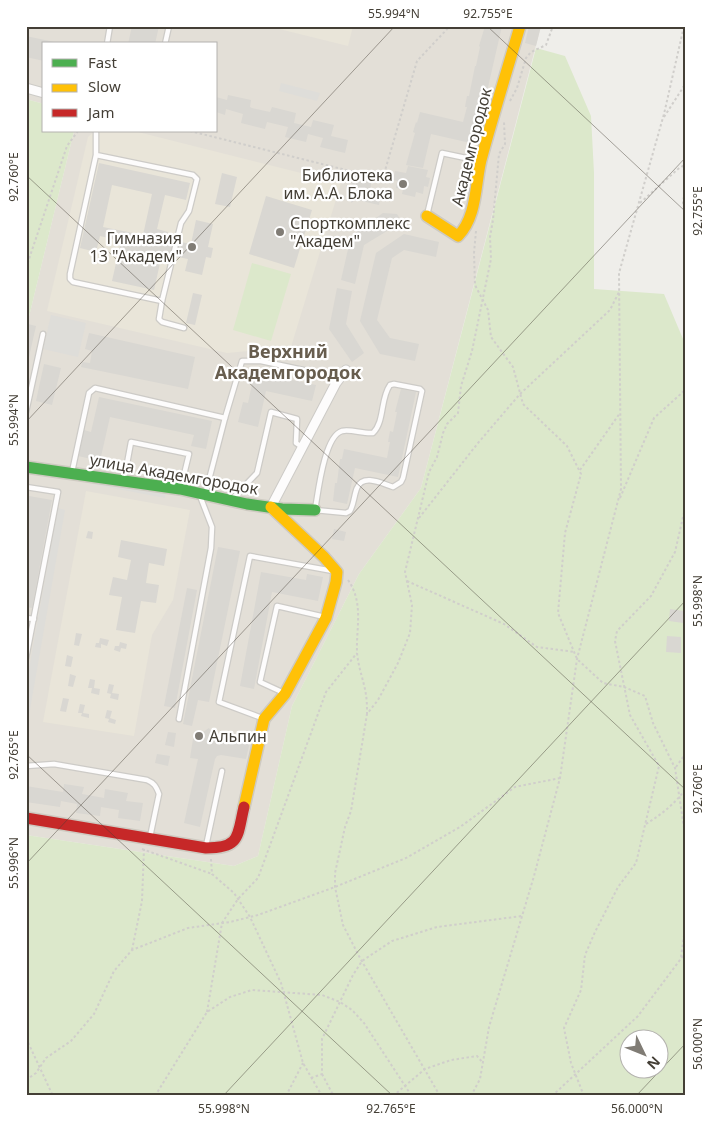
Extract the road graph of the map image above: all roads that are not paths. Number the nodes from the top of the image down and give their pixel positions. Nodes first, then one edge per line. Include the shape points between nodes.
1 (110, 26) edge
2 (169, 26) edge
3 (520, 26) edge
4 (107, 42) edge
5 (165, 42) edge
6 (26, 88) edge
7 (42, 92) edge
8 (96, 132) edge
9 (96, 155) junction
10 (481, 161) junction
11 (427, 216) joint
12 (162, 301) junction
13 (184, 328) dead end
14 (43, 334) dead end
15 (346, 370) dead end
16 (308, 371) dead end
17 (26, 412) edge
18 (225, 418) junction
19 (302, 447) junction
20 (26, 467) edge
21 (72, 473) junction
22 (124, 480) junction
23 (26, 487) edge
24 (180, 489) junction
25 (202, 495) junction
26 (231, 500) junction
27 (271, 507) junction
28 (315, 510) junction
29 (336, 572) junction
30 (26, 618) edge
31 (326, 618) junction
32 (34, 619) junction
33 (26, 658) edge
34 (285, 694) junction
35 (264, 719) junction
36 (179, 720) dead end
37 (26, 766) edge
38 (222, 771) dead end
39 (26, 818) edge
40 (150, 837) junction
41 (204, 847) junction

1 - 4 lane
2 - 5 lane
3 - 10 street, Академгородок
6 - 7 street
8 - 9 lane
9 - 12 lane via 70,279
9 - 12 lane via 193,175 197,179 189,211 181,223
10 - 11 lane via 442,153
10 - 11 street, Академгородок via 472,215 465,229 458,236 452,234
12 - 13 lane via 159,319
14 - 17 lane
15 - 19 street, улица Академгородок via 336,382
16 - 18 lane via 262,361 242,361
18 - 21 lane via 95,388 89,393
18 - 25 lane
19 - 26 lane via 296,443 297,419 271,412 257,473
19 - 27 street, улица Академгородок
20 - 21 street
21 - 22 street, улица Академгородок
22 - 24 street, улица Академгородок
22 - 24 lane via 131,442 189,454
23 - 32 lane via 58,492
24 - 25 street, улица Академгородок
25 - 26 street, улица Академгородок
25 - 36 lane via 212,527 211,548
26 - 27 street, улица Академгородок
27 - 28 street, улица Академгородок via 289,511
27 - 29 street
28 - 28 lane via 330,442 343,431 373,433 390,385 420,389 401,482 393,487 364,480 358,485 350,511
29 - 31 street
29 - 35 lane via 250,556 219,702
30 - 32 lane
31 - 34 street
31 - 34 lane via 277,606 260,682
32 - 33 lane
34 - 35 street
35 - 41 street via 236,838 226,848
37 - 40 lane via 54,764 153,783 159,794
38 - 41 lane
39 - 40 street
40 - 41 street

